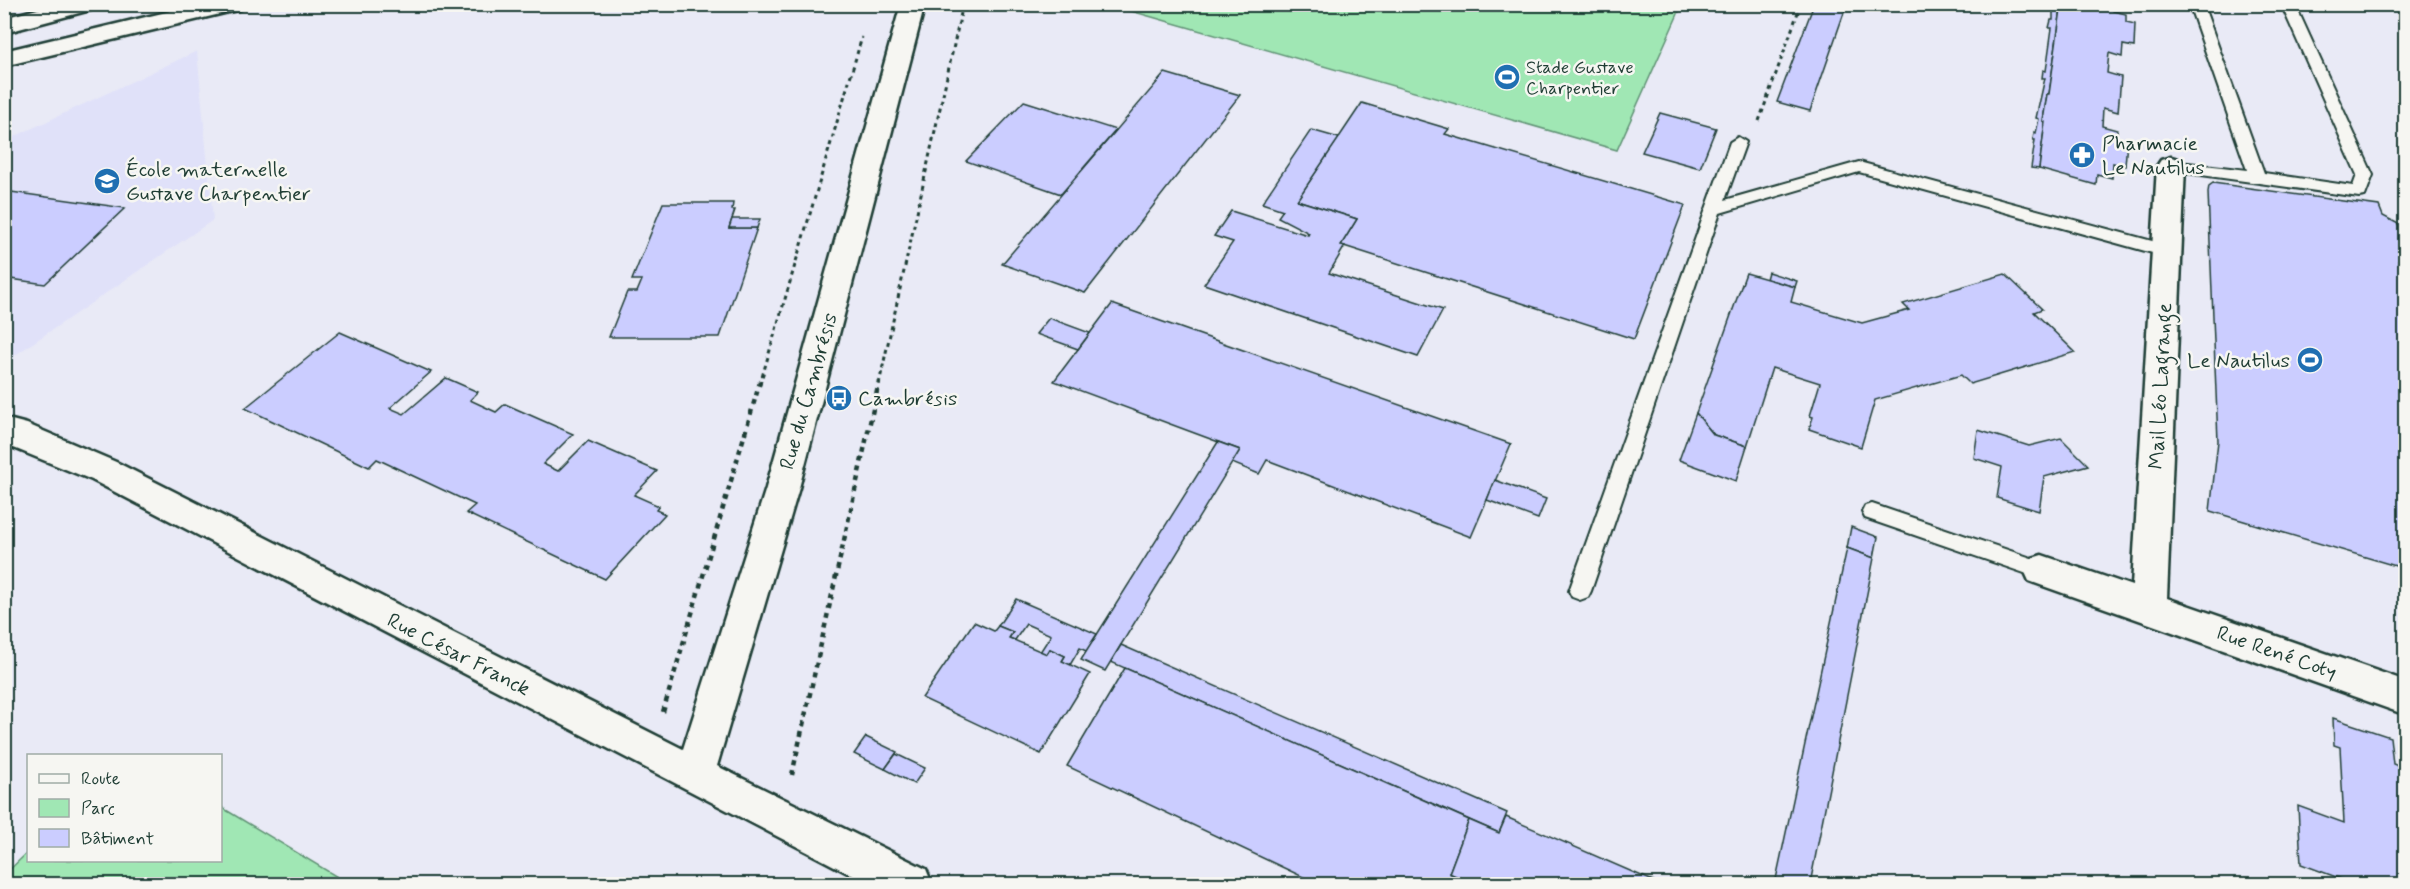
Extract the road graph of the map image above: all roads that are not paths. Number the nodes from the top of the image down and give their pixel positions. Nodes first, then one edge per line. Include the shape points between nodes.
1 (85, 4) edge
2 (232, 4) edge
3 (913, 4) edge
4 (2196, 4) edge
5 (2288, 4) edge
6 (4, 26) edge
7 (4, 58) edge
8 (1738, 142) road end
9 (2171, 166) joint
10 (2257, 177) junction
11 (1713, 209) junction
12 (2168, 251) junction
13 (4, 431) edge
14 (1872, 512) dead end
15 (2042, 570) joint
16 (1580, 591) dead end
17 (2149, 607) junction
18 (2406, 698) edge
19 (694, 775) junction
20 (911, 885) edge

1 - 6 street
2 - 7 street
3 - 19 street, Rue du Cambrésis via 807,400
4 - 10 lane
5 - 10 lane via 2365,175 2359,192
8 - 11 lane
9 - 10 lane
9 - 12 street, Mail Léo Lagrange
11 - 12 lane via 1859,167
11 - 16 lane
12 - 17 street, Mail Léo Lagrange
13 - 19 street, Rue César Franck via 104,471
14 - 15 lane
15 - 17 street, Rue René Coty
17 - 18 street, Rue René Coty
19 - 20 street, Rue César Franck

